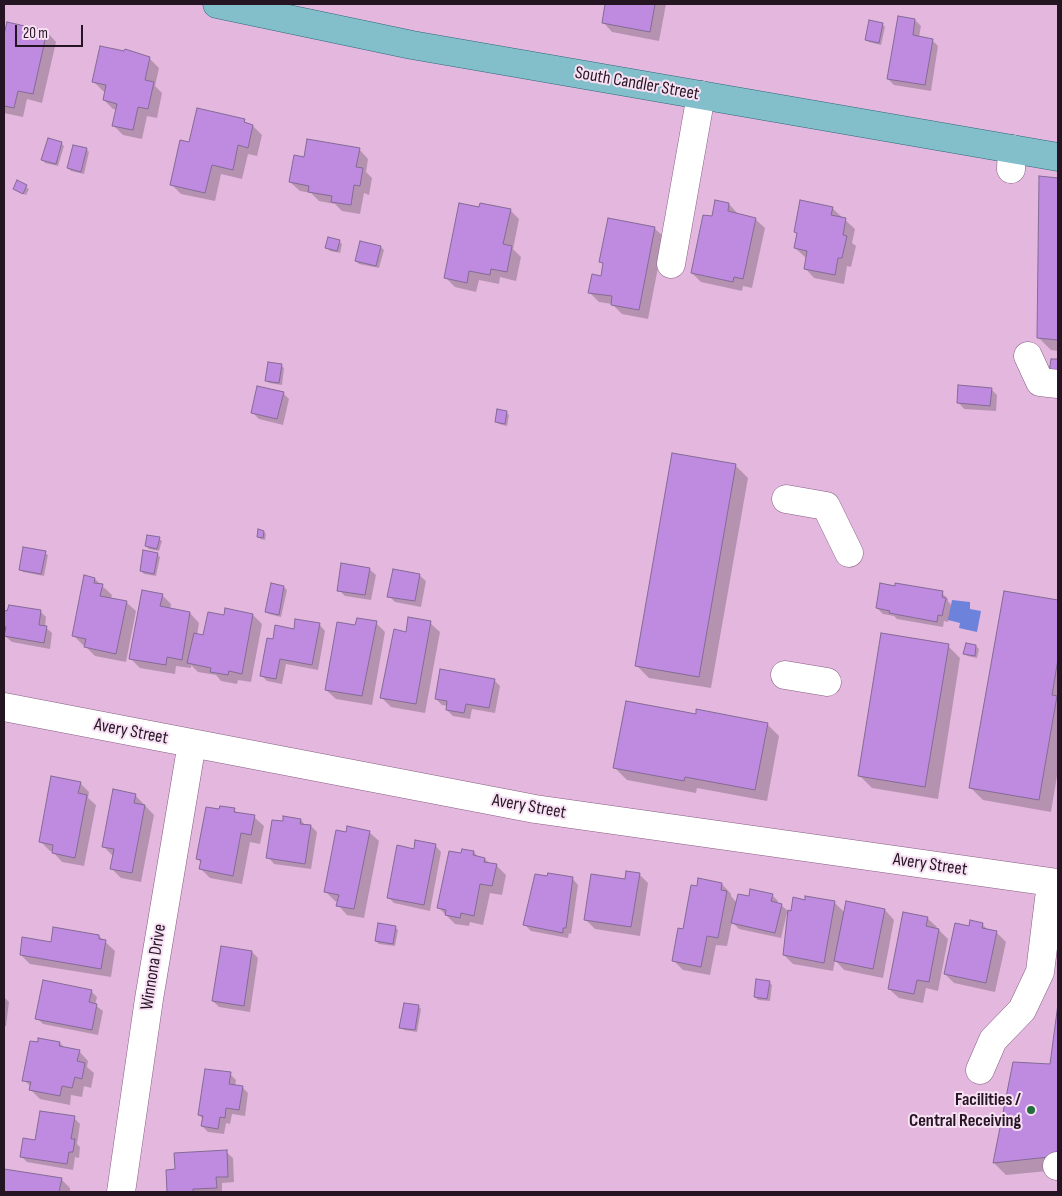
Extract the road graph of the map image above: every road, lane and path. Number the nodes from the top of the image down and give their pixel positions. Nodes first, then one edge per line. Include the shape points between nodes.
1 (217, 4) edge
2 (701, 95) junction
3 (1058, 157) edge
4 (671, 264) dead end
5 (1028, 356) dead end
6 (1058, 384) edge
7 (786, 499) dead end
8 (849, 553) dead end
9 (786, 675) dead end
10 (827, 682) dead end
11 (4, 707) edge
12 (192, 743) junction
13 (1056, 883) edge
14 (980, 1070) dead end
15 (121, 1192) edge

1 - 2 main road, South Candler Street via 412,45
2 - 3 main road, South Candler Street via 1011,159
2 - 4 street
5 - 6 street via 1040,382
7 - 8 street via 826,506
9 - 10 street
11 - 12 street, Avery Street
12 - 13 street, Avery Street via 535,809
12 - 15 street, Winnona Drive
13 - 14 street via 1049,899 1040,972 1022,1010 993,1040

